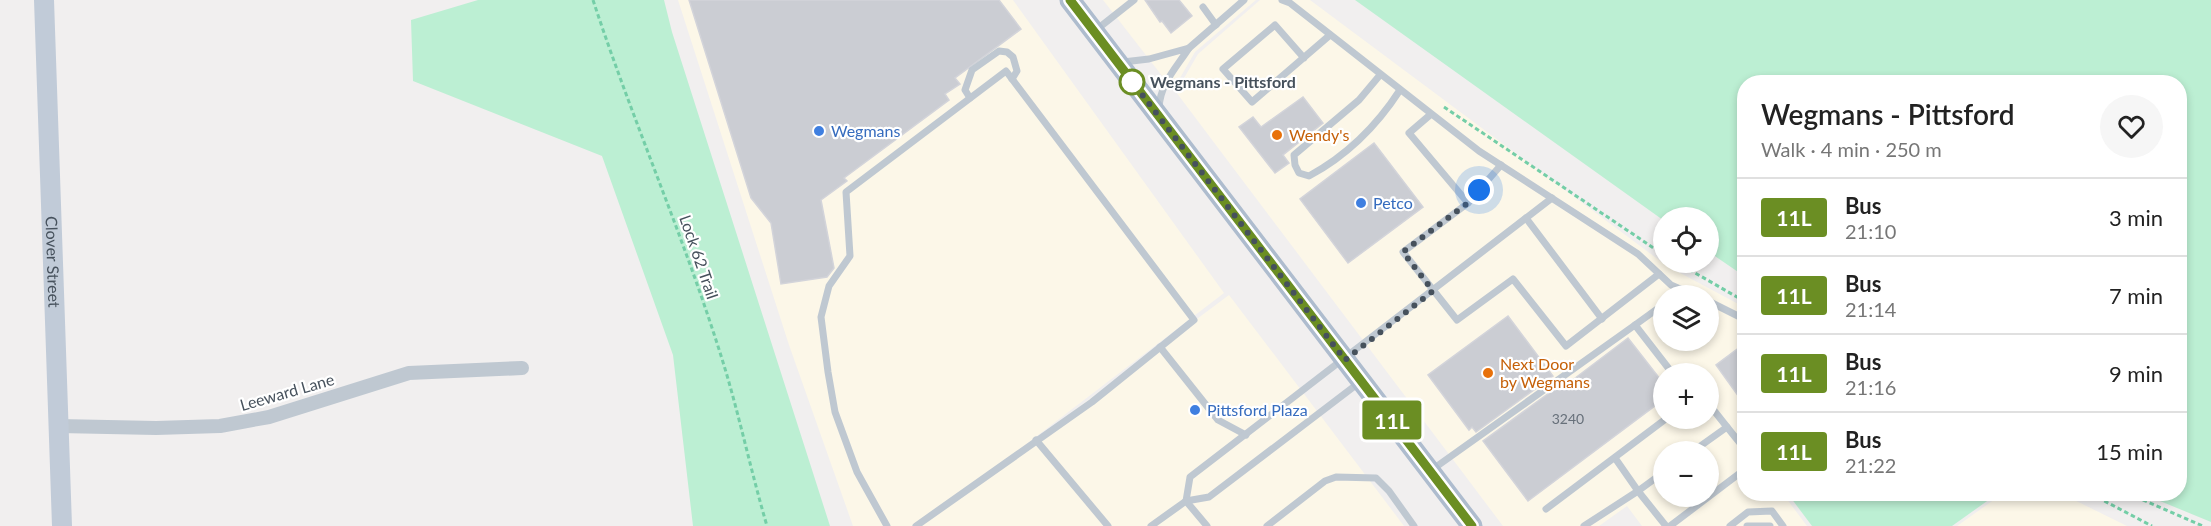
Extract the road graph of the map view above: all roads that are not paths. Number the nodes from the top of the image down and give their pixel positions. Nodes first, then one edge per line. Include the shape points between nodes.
1 (44, 0) edge
2 (1070, 0) edge
3 (1134, 0) edge
4 (1244, 0) edge
5 (1281, 0) edge
6 (1124, 3) edge
7 (1203, 7) dead end
8 (1216, 25) junction
9 (1094, 32) junction
10 (1330, 35) junction
11 (1189, 48) junction
12 (1304, 58) junction
13 (1117, 61) junction
14 (1380, 75) junction
15 (1012, 79) junction
16 (1400, 90) junction
17 (970, 98) junction
18 (1430, 115) junction
19 (1159, 117) junction
20 (1501, 165) junction
21 (1552, 198) junction
22 (1468, 203) junction
23 (1526, 218) junction
24 (1659, 274) junction
25 (1671, 285) edge
26 (1433, 291) junction
27 (1719, 306) edge
28 (1653, 312) edge
29 (1737, 316) edge
30 (1602, 319) junction
31 (1635, 325) junction
32 (1160, 347) junction
33 (1345, 360) junction
34 (1664, 363) edge
35 (522, 368) dead end
36 (1362, 381) junction
37 (1719, 417) edge
38 (59, 426) junction
39 (1727, 427) junction
40 (1653, 429) edge
41 (1246, 435) junction
42 (1737, 439) edge
43 (1036, 440) junction
44 (1707, 441) edge
45 (1615, 458) junction
46 (1430, 471) junction
47 (1737, 475) edge
48 (1653, 480) edge
49 (1638, 490) junction
50 (1186, 501) junction
51 (1546, 509) dead end
52 (922, 524) edge
53 (1760, 525) edge
54 (62, 526) edge
55 (888, 526) edge
56 (1108, 526) edge
57 (1151, 526) edge
58 (1207, 526) edge
59 (1267, 526) edge
60 (1414, 526) edge
61 (1472, 526) edge
62 (1584, 526) edge
63 (1668, 526) edge
64 (1730, 526) edge
65 (1748, 526) edge
66 (1770, 526) edge
67 (1783, 526) edge

1 - 38 main road, Clover Street
2 - 9 main road
3 - 6 lane
4 - 8 lane
5 - 10 lane
6 - 9 lane
7 - 8 lane
8 - 11 lane
9 - 13 main road
10 - 12 lane
10 - 14 lane
11 - 13 lane via 1149,59
11 - 19 lane via 1166,81 1159,98
12 - 12 lane via 1252,102 1223,69 1275,25
13 - 19 main road
14 - 16 lane
14 - 16 lane via 1359,100 1294,155 1299,173 1309,176 1324,168 1363,138
15 - 17 lane via 1006,71
15 - 17 lane via 1017,71 1016,62 1007,52 999,51 972,70 965,90
15 - 32 lane via 1194,320
16 - 18 lane
17 - 55 lane via 846,192 850,256 829,286 821,317 835,412 857,472
18 - 20 lane
18 - 22 lane via 1409,133
19 - 33 main road
20 - 21 lane
20 - 22 lane
21 - 23 lane
21 - 24 lane via 1638,254
22 - 26 lane via 1403,252
23 - 26 lane
23 - 30 lane
24 - 25 lane
24 - 30 lane
26 - 30 lane via 1458,320 1513,279 1566,346
26 - 33 lane
27 - 29 lane
28 - 31 lane
31 - 34 lane
31 - 46 lane
32 - 41 lane via 1218,420
32 - 43 lane via 1092,402
33 - 36 main road
33 - 41 lane
35 - 38 street, Leeward Lane via 401,374 270,417 220,426
36 - 46 main road
36 - 50 lane via 1209,496
37 - 39 lane
38 - 54 main road, Clover Street
39 - 42 lane
39 - 44 lane
40 - 45 lane
41 - 50 lane via 1190,477
43 - 52 lane
43 - 56 lane
45 - 49 lane
45 - 51 lane
46 - 61 main road
47 - 63 lane
48 - 49 lane
49 - 62 lane
49 - 63 lane
50 - 57 lane
50 - 58 lane
53 - 65 lane
53 - 66 lane
59 - 60 lane via 1324,481 1336,477 1376,478
64 - 67 lane via 1748,512 1772,512

